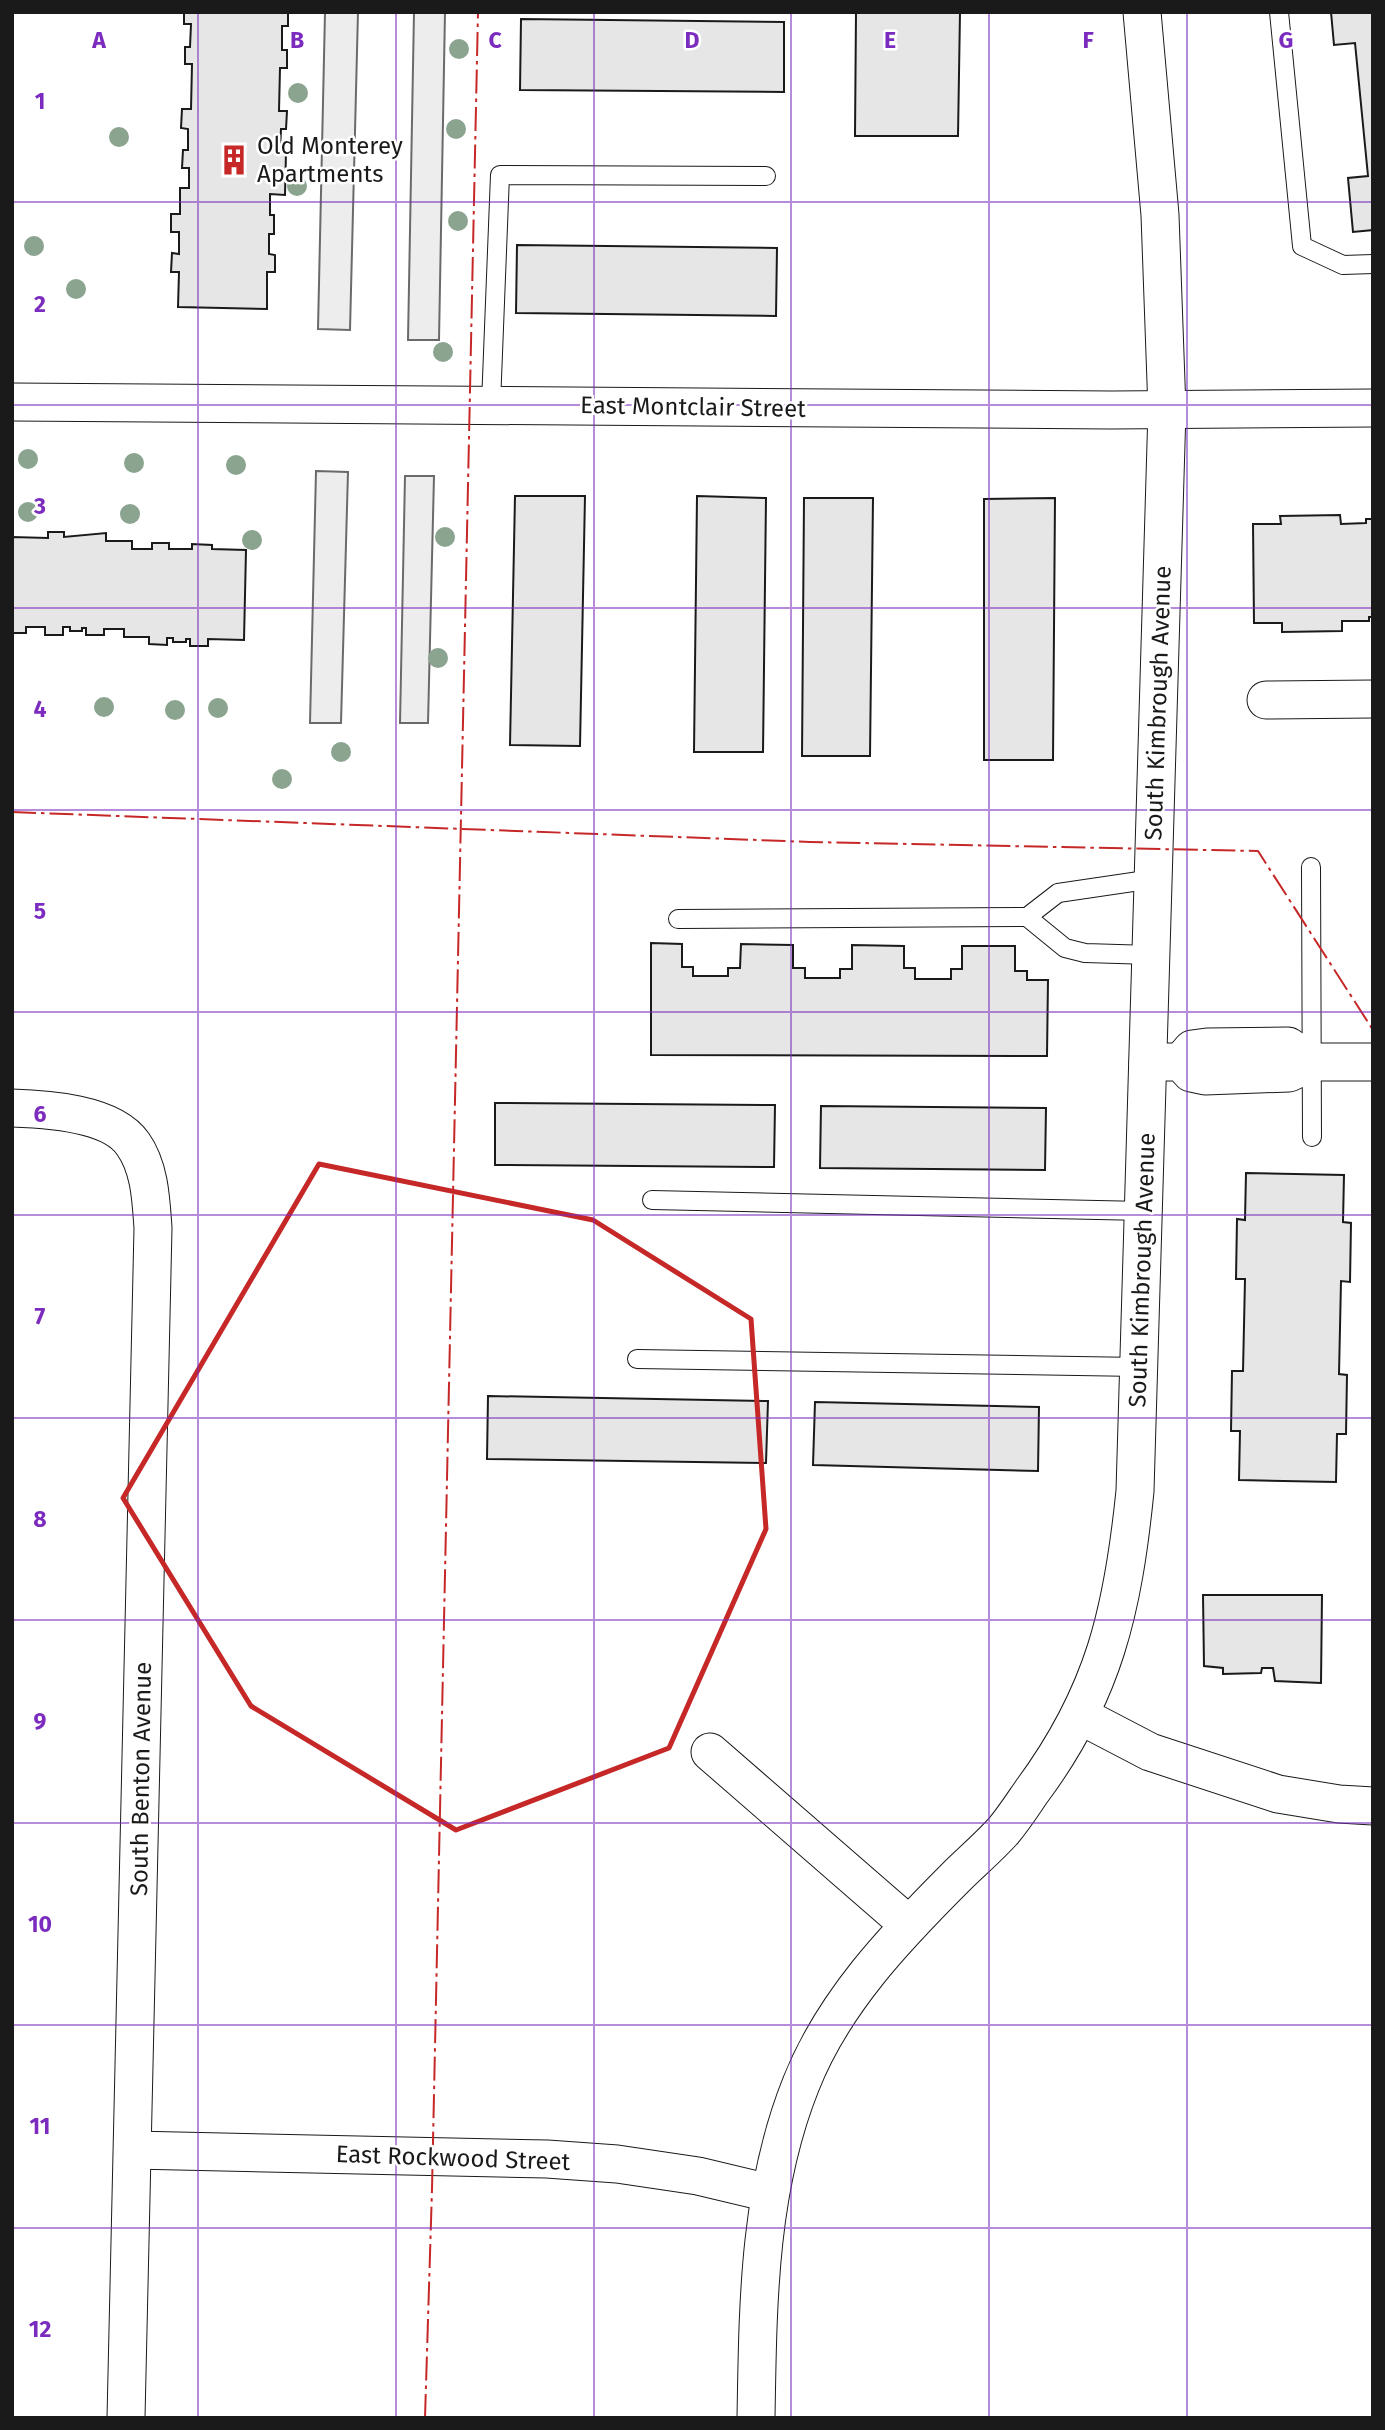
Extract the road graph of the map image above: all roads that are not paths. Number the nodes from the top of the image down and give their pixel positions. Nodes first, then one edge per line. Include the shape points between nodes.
1 (1142, 12) edge
2 (1279, 12) edge
3 (766, 176) dead end
4 (1373, 264) edge
5 (12, 402) edge
6 (491, 404) junction
7 (1373, 408) edge
8 (1167, 410) junction
9 (1373, 699) edge
10 (1266, 700) dead end
11 (1311, 867) dead end
12 (1153, 879) junction
13 (1027, 917) junction
14 (678, 919) dead end
15 (1151, 955) junction
16 (1164, 1062) junction
17 (1312, 1062) junction
18 (1373, 1062) edge
19 (12, 1108) edge
20 (1312, 1137) dead end
21 (652, 1200) dead end
22 (1144, 1211) junction
23 (637, 1359) dead end
24 (1139, 1367) junction
25 (1081, 1716) junction
26 (710, 1752) dead end
27 (1373, 1806) edge
28 (909, 1924) junction
29 (133, 2150) junction
30 (769, 2193) junction
31 (126, 2418) edge
32 (756, 2418) edge

1 - 8 street, South Kimbrough Avenue via 1160,215
2 - 4 lane via 1302,246 1343,265
3 - 6 lane via 500,175
5 - 6 street, East Montclair Street
6 - 8 street, East Montclair Street
7 - 8 street, East Montclair Street
8 - 12 street, South Kimbrough Avenue
9 - 10 street
11 - 17 lane
12 - 13 lane via 1058,893
12 - 15 street, South Kimbrough Avenue
13 - 14 lane
13 - 15 lane via 1065,948
15 - 16 street, South Kimbrough Avenue
16 - 17 street via 1205,1076 1289,1073
16 - 22 street, South Kimbrough Avenue
17 - 18 street
17 - 20 lane
19 - 29 street, South Benton Avenue via 90,1117 133,1143 147,1176 153,1228
21 - 22 lane
22 - 24 street, South Kimbrough Avenue
23 - 24 lane
24 - 25 street, South Kimbrough Avenue via 1130,1548 1105,1658
25 - 27 street via 1150,1752 1278,1794
25 - 28 street, South Kimbrough Avenue via 1004,1829
26 - 28 street
28 - 30 street, South Kimbrough Avenue via 865,1974 828,2029 801,2083
29 - 30 street, East Rockwood Street via 548,2159 698,2176
29 - 31 street, South Benton Avenue
30 - 32 street, South Kimbrough Avenue via 761,2255

